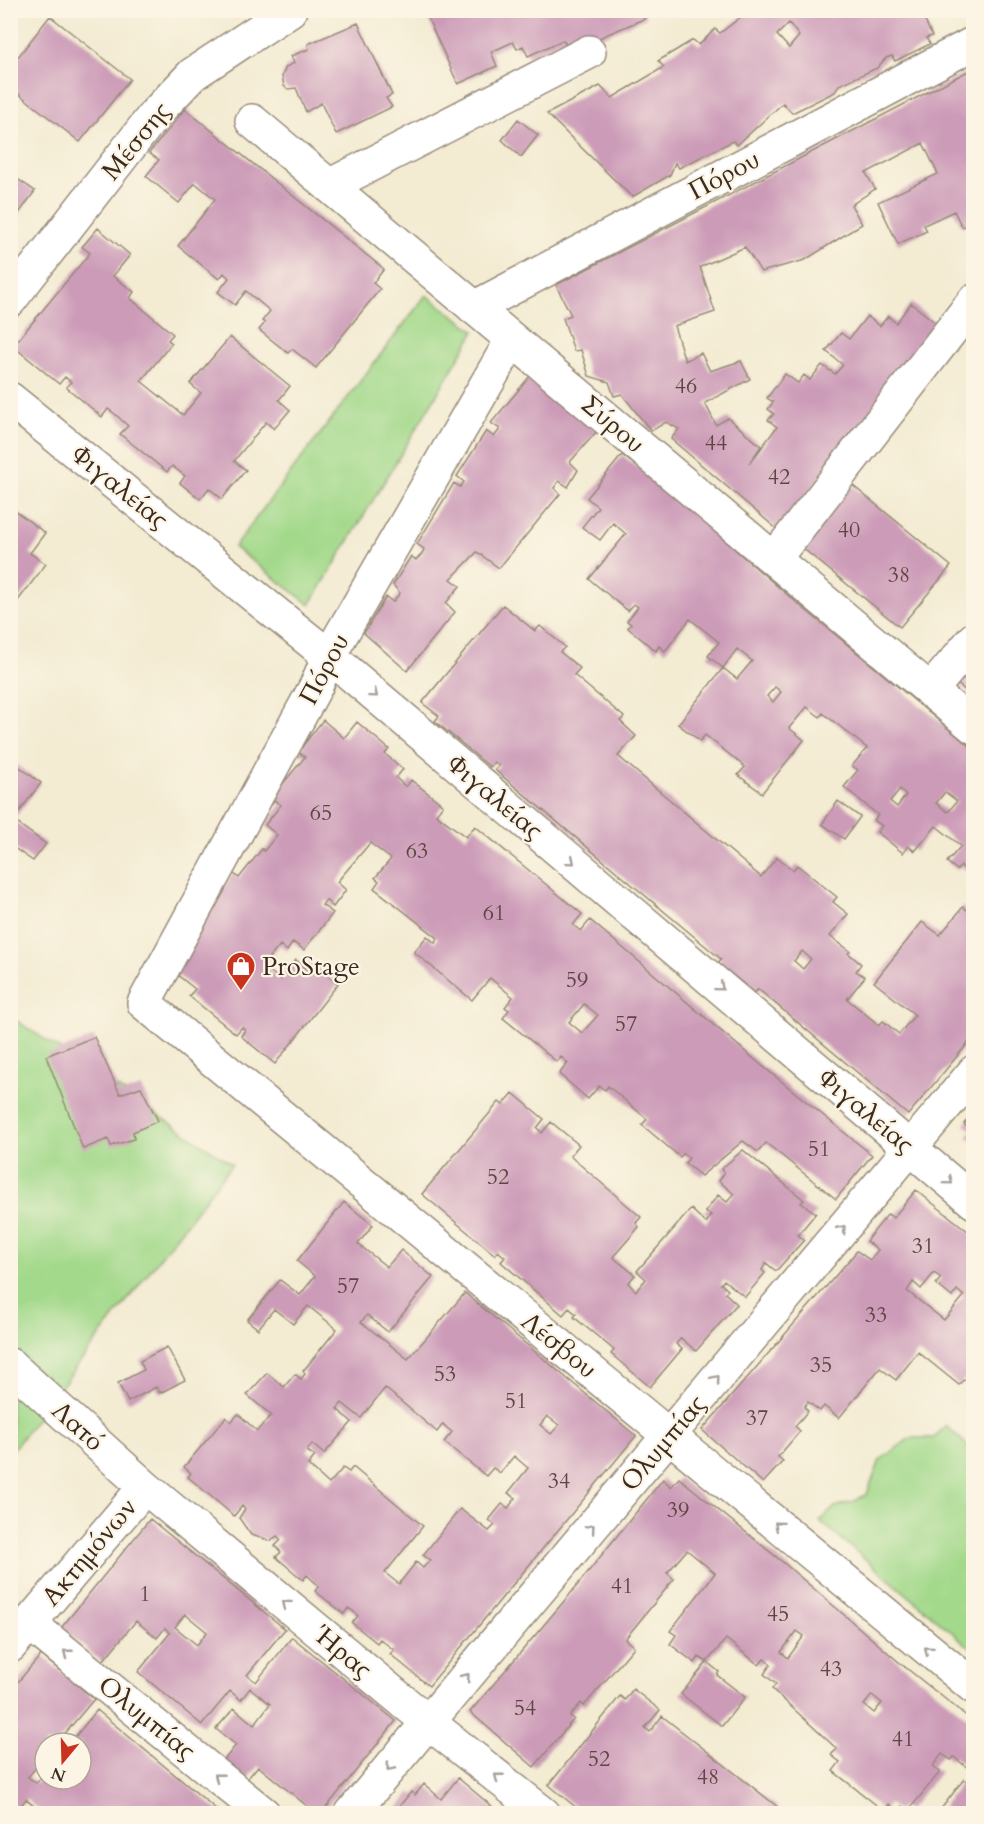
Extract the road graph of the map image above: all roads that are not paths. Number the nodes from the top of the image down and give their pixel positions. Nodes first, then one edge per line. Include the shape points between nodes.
1 (290, 10) edge
2 (974, 43) edge
3 (589, 52) dead end
4 (252, 121) dead end
5 (328, 186) junction
6 (10, 300) edge
7 (974, 301) edge
8 (474, 308) junction
9 (512, 340) junction
10 (10, 399) edge
11 (774, 559) junction
12 (974, 639) edge
13 (329, 656) junction
14 (930, 691) junction
15 (974, 727) edge
16 (144, 1003) joint
17 (974, 1072) edge
18 (910, 1148) junction
19 (974, 1202) edge
20 (10, 1365) edge
21 (669, 1435) junction
22 (145, 1486) junction
23 (20, 1634) edge
24 (974, 1687) edge
25 (428, 1722) junction
26 (264, 1814) edge
27 (351, 1814) edge
28 (544, 1814) edge

1 - 6 street, Μέσσης via 193,74 155,114
2 - 8 street, Πόρου
3 - 5 street
4 - 5 street, Σύρου
5 - 8 street, Σύρου
7 - 11 street
8 - 9 street, Σύρου
9 - 11 street, Σύρου
9 - 13 street, Πόρου
10 - 13 street, Φιγαλείας
11 - 14 street, Σύρου
12 - 14 street
13 - 16 street, Πόρου
13 -> 18 street, Φιγαλείας
14 - 15 street, Σύρου
16 - 21 street, Λέσβου
17 - 18 street, Ολυμπίας
18 -> 19 street, Φιγαλείας
21 -> 18 street, Ολυμπίας
20 - 22 street, Λατό
24 -> 21 street, Λέσβου
25 -> 21 street, Ολυμπίας
22 - 23 street, Ακτημόνων
25 -> 22 street, Ήρας
26 -> 23 street, Ολυμπίας
25 -> 27 street, Ολυμπίας
28 -> 25 street, Ήρας

